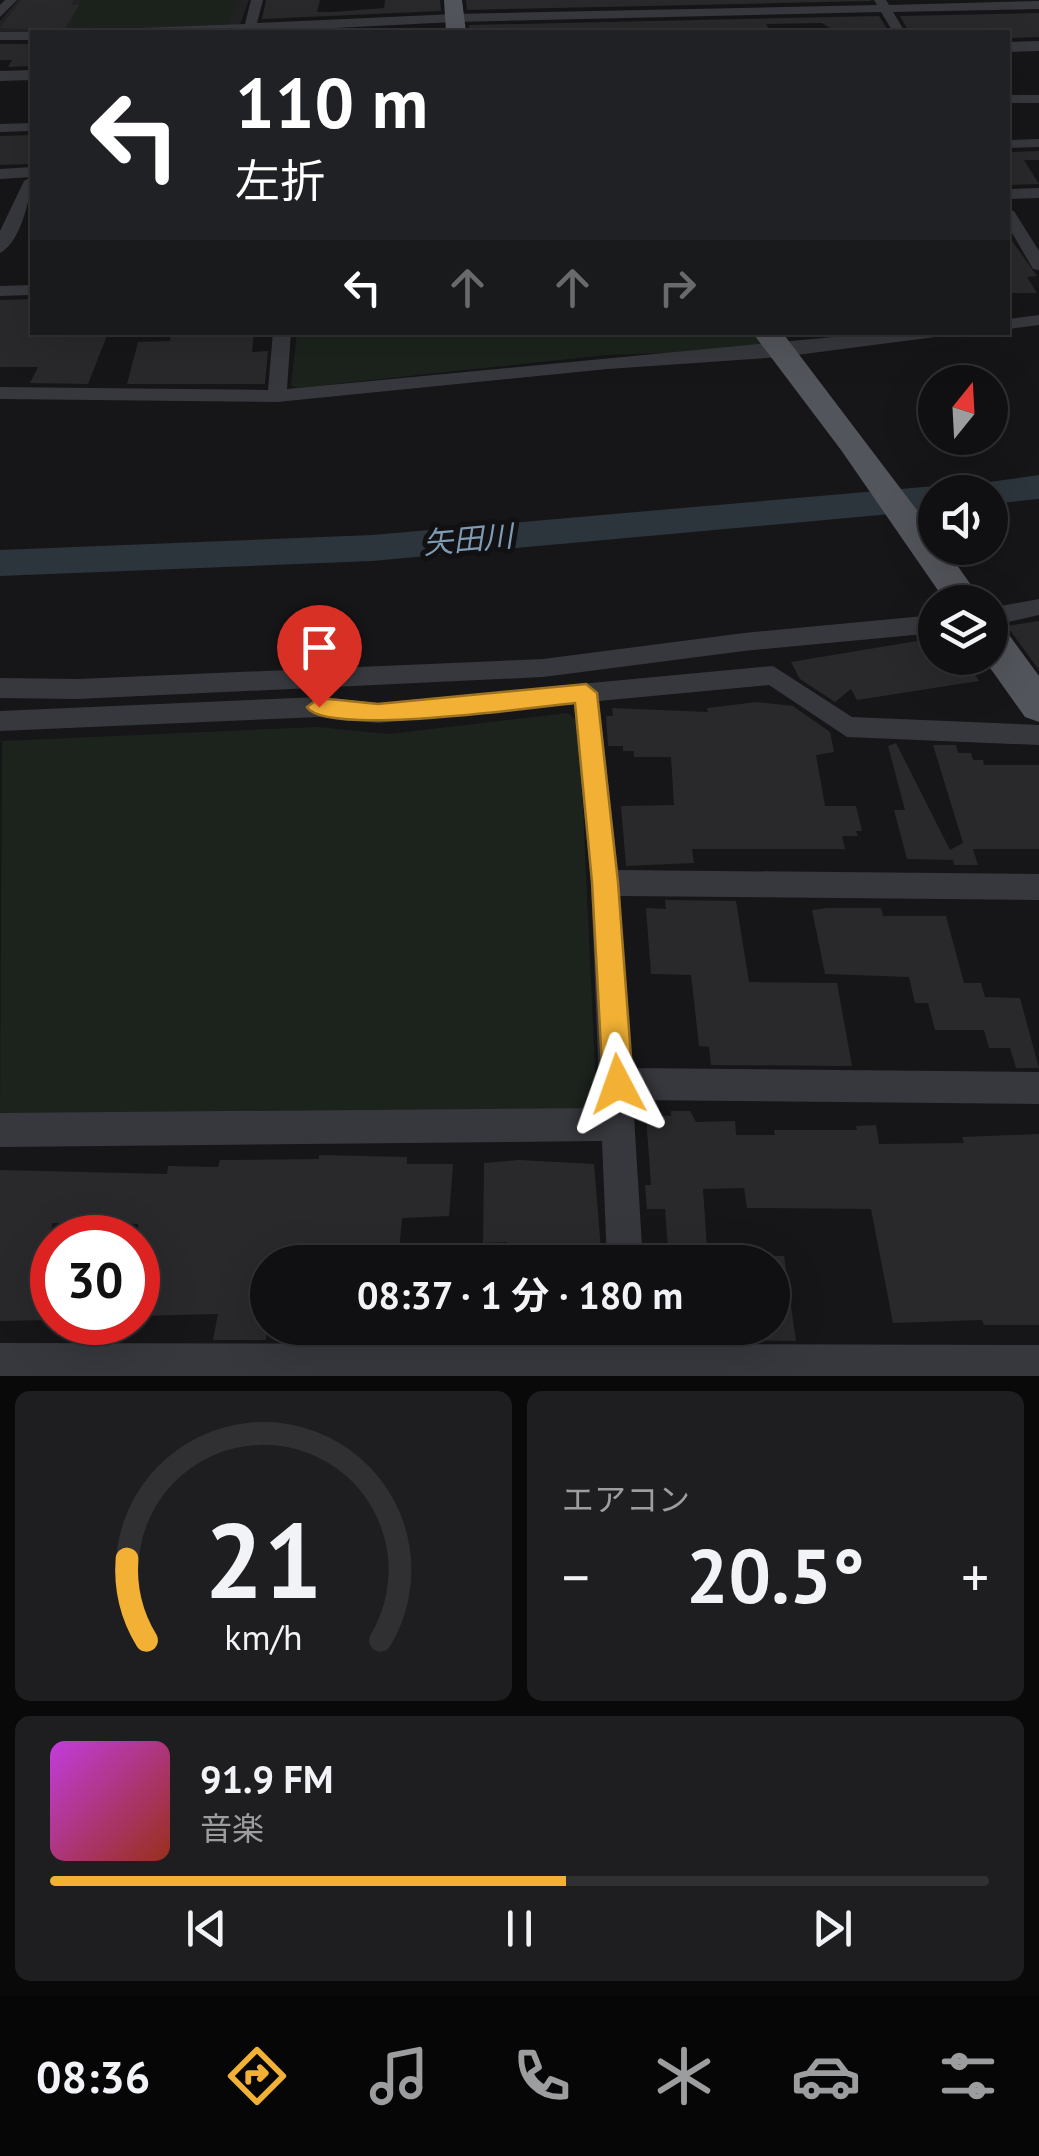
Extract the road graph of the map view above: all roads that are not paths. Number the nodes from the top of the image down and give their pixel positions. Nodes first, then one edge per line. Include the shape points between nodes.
1 (257, 0) edge
2 (535, 0) edge
3 (882, 4) edge
4 (1039, 6) edge
5 (690, 7) edge
6 (538, 16) junction
7 (455, 17) edge
8 (250, 30) edge
9 (258, 30) edge
10 (899, 30) edge
11 (0, 36) edge
12 (30, 36) edge
13 (1039, 46) edge
14 (1010, 51) edge
15 (1010, 51) edge
16 (1039, 54) edge
17 (30, 79) edge
18 (0, 80) edge
19 (1039, 98) edge
20 (1010, 100) edge
21 (30, 127) edge
22 (0, 128) edge
23 (1039, 143) edge
24 (1010, 144) edge
25 (30, 172) edge
26 (0, 174) edge
27 (30, 185) edge
28 (1039, 193) edge
29 (1010, 194) edge
30 (1010, 217) edge
31 (0, 248) edge
32 (1010, 250) edge
33 (1036, 255) edge
34 (0, 290) edge
35 (30, 290) edge
36 (1039, 320) edge
37 (1010, 324) edge
38 (282, 335) edge
39 (887, 335) edge
40 (774, 342) edge
41 (0, 393) edge
42 (276, 396) junction
43 (953, 585) edge
44 (1039, 607) edge
45 (1008, 613) edge
46 (918, 626) edge
47 (1008, 663) edge
48 (0, 688) edge
49 (586, 693) junction
50 (1039, 706) edge
51 (0, 721) edge
52 (1039, 735) edge
53 (605, 882) junction
54 (1039, 887) edge
55 (618, 1084) junction
56 (1039, 1088) edge
57 (618, 1124) junction
58 (0, 1130) edge
59 (624, 1245) edge
60 (630, 1355) edge
61 (0, 1362) edge
62 (1039, 1364) edge

1 - 8 street
2 - 6 street
3 - 4 street
3 - 5 street
3 - 10 street
5 - 6 street
6 - 7 street
7 - 9 street via 356,18
11 - 12 street
13 - 14 street
15 - 16 street
17 - 18 street
19 - 20 street
21 - 22 street
23 - 24 street
25 - 26 street
27 - 31 street
28 - 29 street
30 - 33 street
32 - 33 street
34 - 35 street
36 - 37 street
38 - 42 street
39 - 40 street
40 - 42 street
40 - 43 main road
41 - 42 street
44 - 45 street
46 - 48 street via 543,668
47 - 50 main road
49 - 51 street via 378,713 319,707
49 - 52 street via 773,676 847,727
49 - 53 street
53 - 54 street
53 - 55 street
55 - 56 street
55 - 57 street
57 - 58 street
57 - 59 street
60 - 61 street
60 - 62 street

